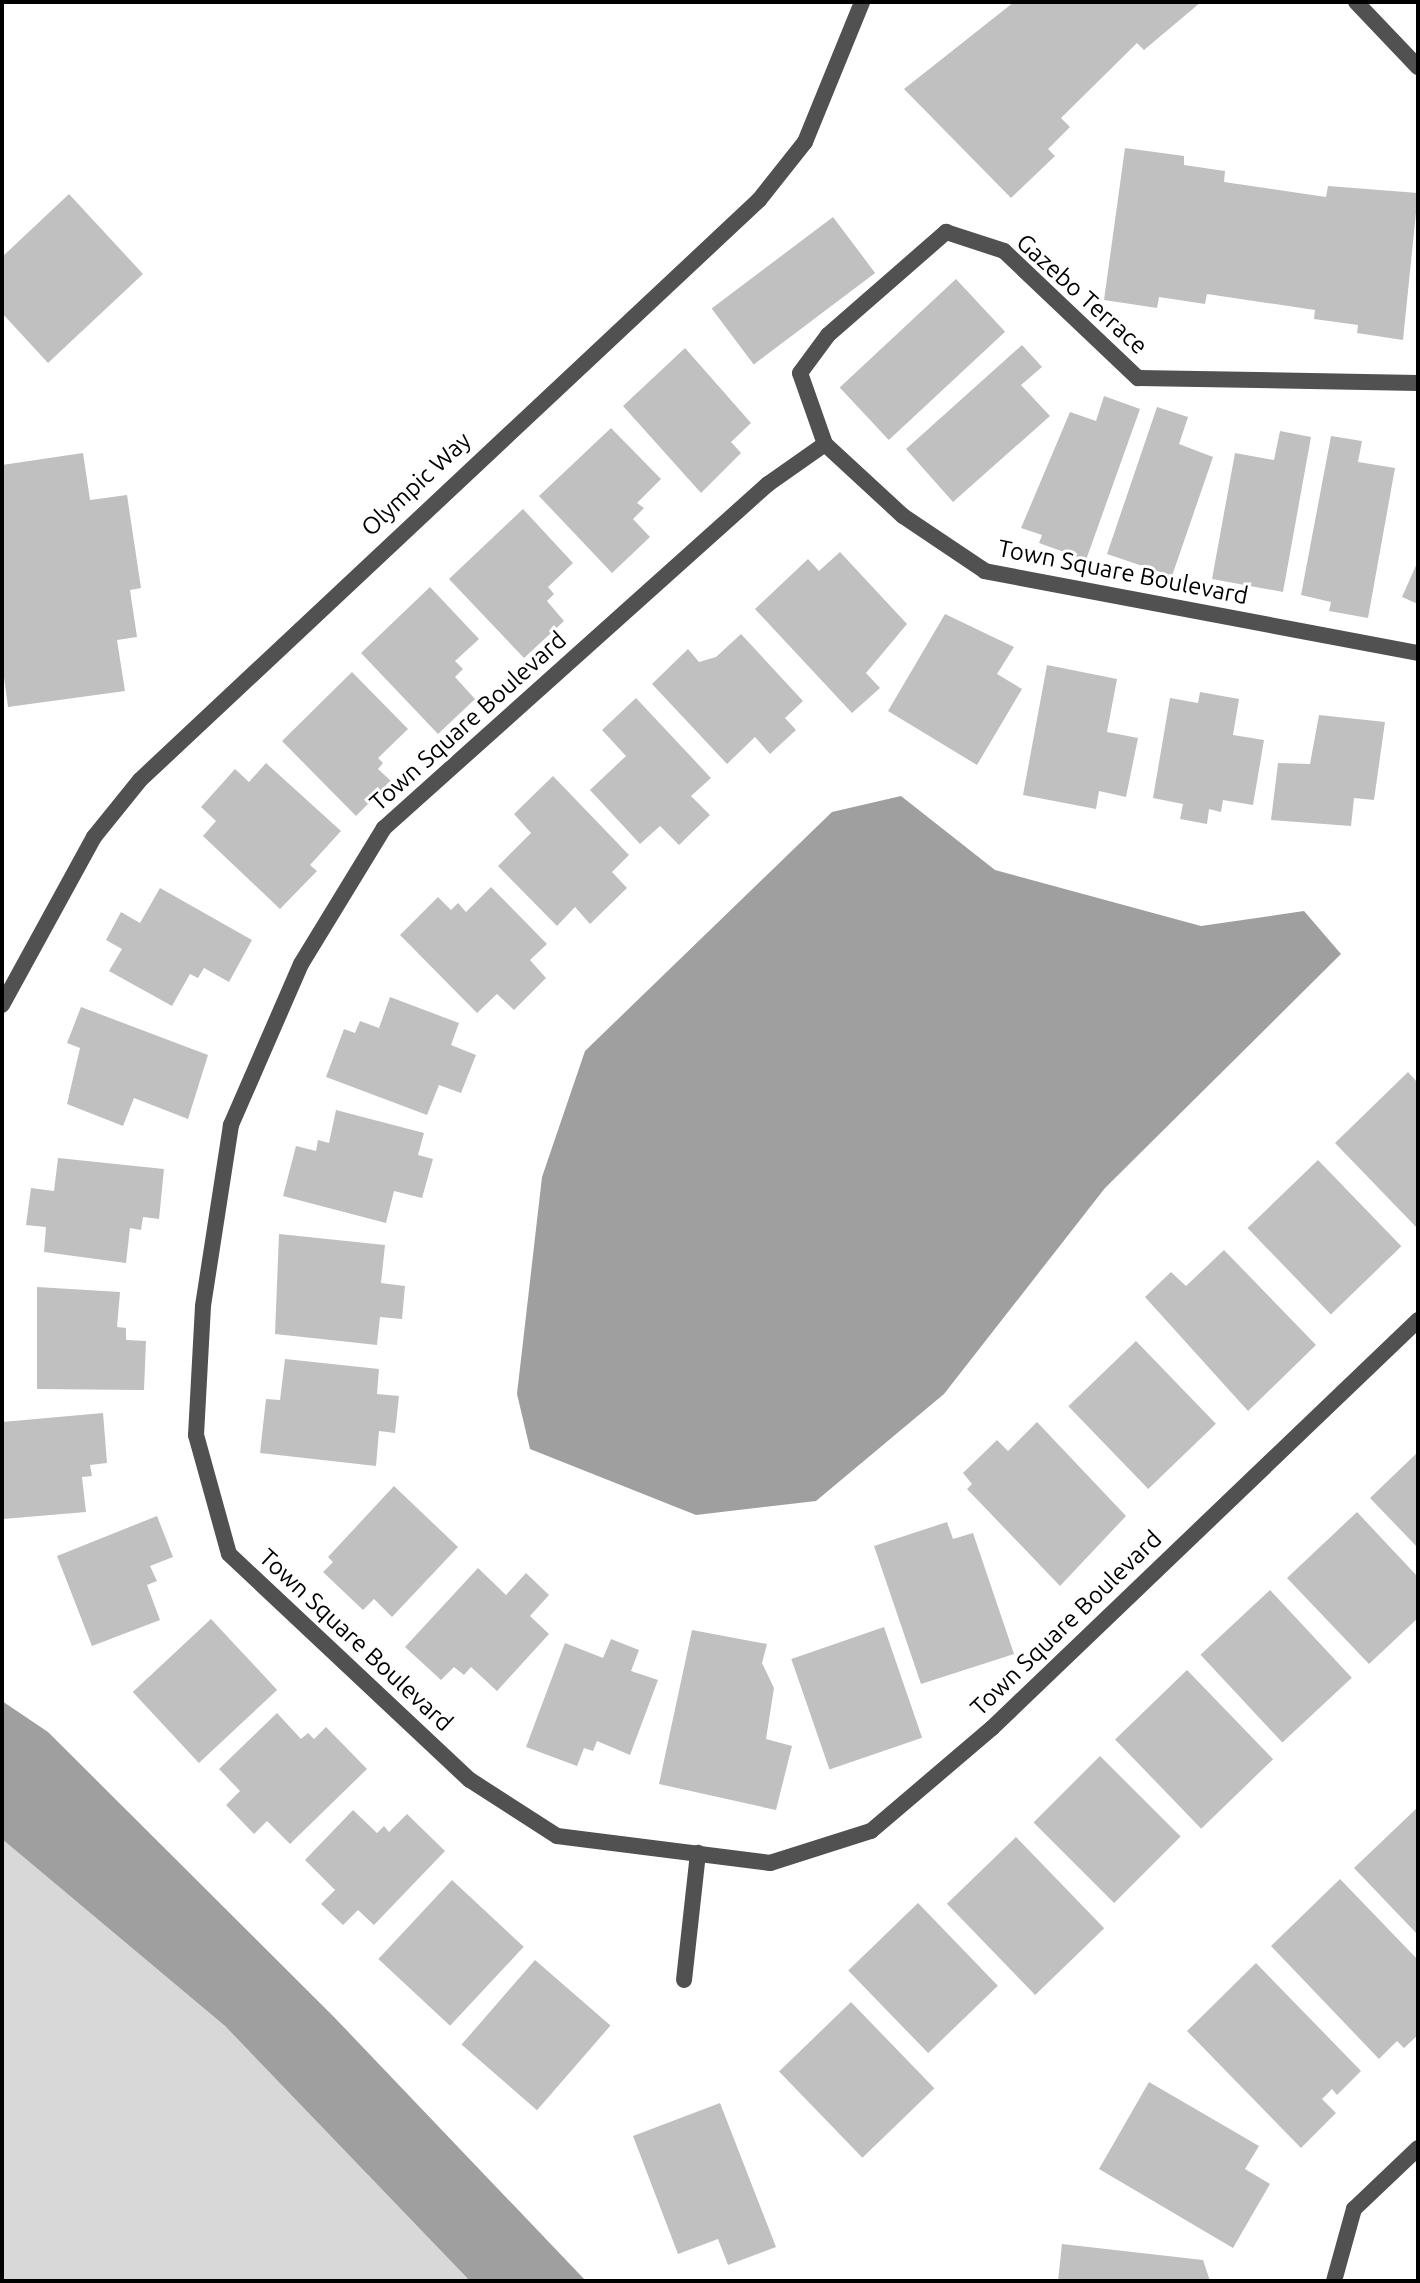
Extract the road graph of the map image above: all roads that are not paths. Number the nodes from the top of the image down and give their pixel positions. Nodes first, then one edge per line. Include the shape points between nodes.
1 (862, 2) edge
2 (1356, 2) edge
3 (1418, 67) edge
4 (1418, 383) edge
5 (825, 444) junction
6 (1418, 653) edge
7 (2, 1005) edge
8 (1418, 1320) edge
9 (698, 1853) junction
10 (684, 1980) dead end
11 (1418, 2148) edge
12 (1334, 2281) edge

1 - 7 street, Olympic Way via 805,142 759,200 140,780 94,837
2 - 3 street
4 - 5 street, Gazebo Terrace via 1138,378 1004,251 946,232 828,335 800,373
5 - 6 street, Town Square Boulevard via 903,516 985,571
5 - 9 street, Town Square Boulevard via 768,484 384,828 301,964 231,1125 203,1306 196,1435 229,1554 470,1780 544,1828 557,1836
8 - 9 street, Town Square Boulevard via 992,1728 871,1831 770,1863
9 - 10 street
11 - 12 street via 1354,2209

